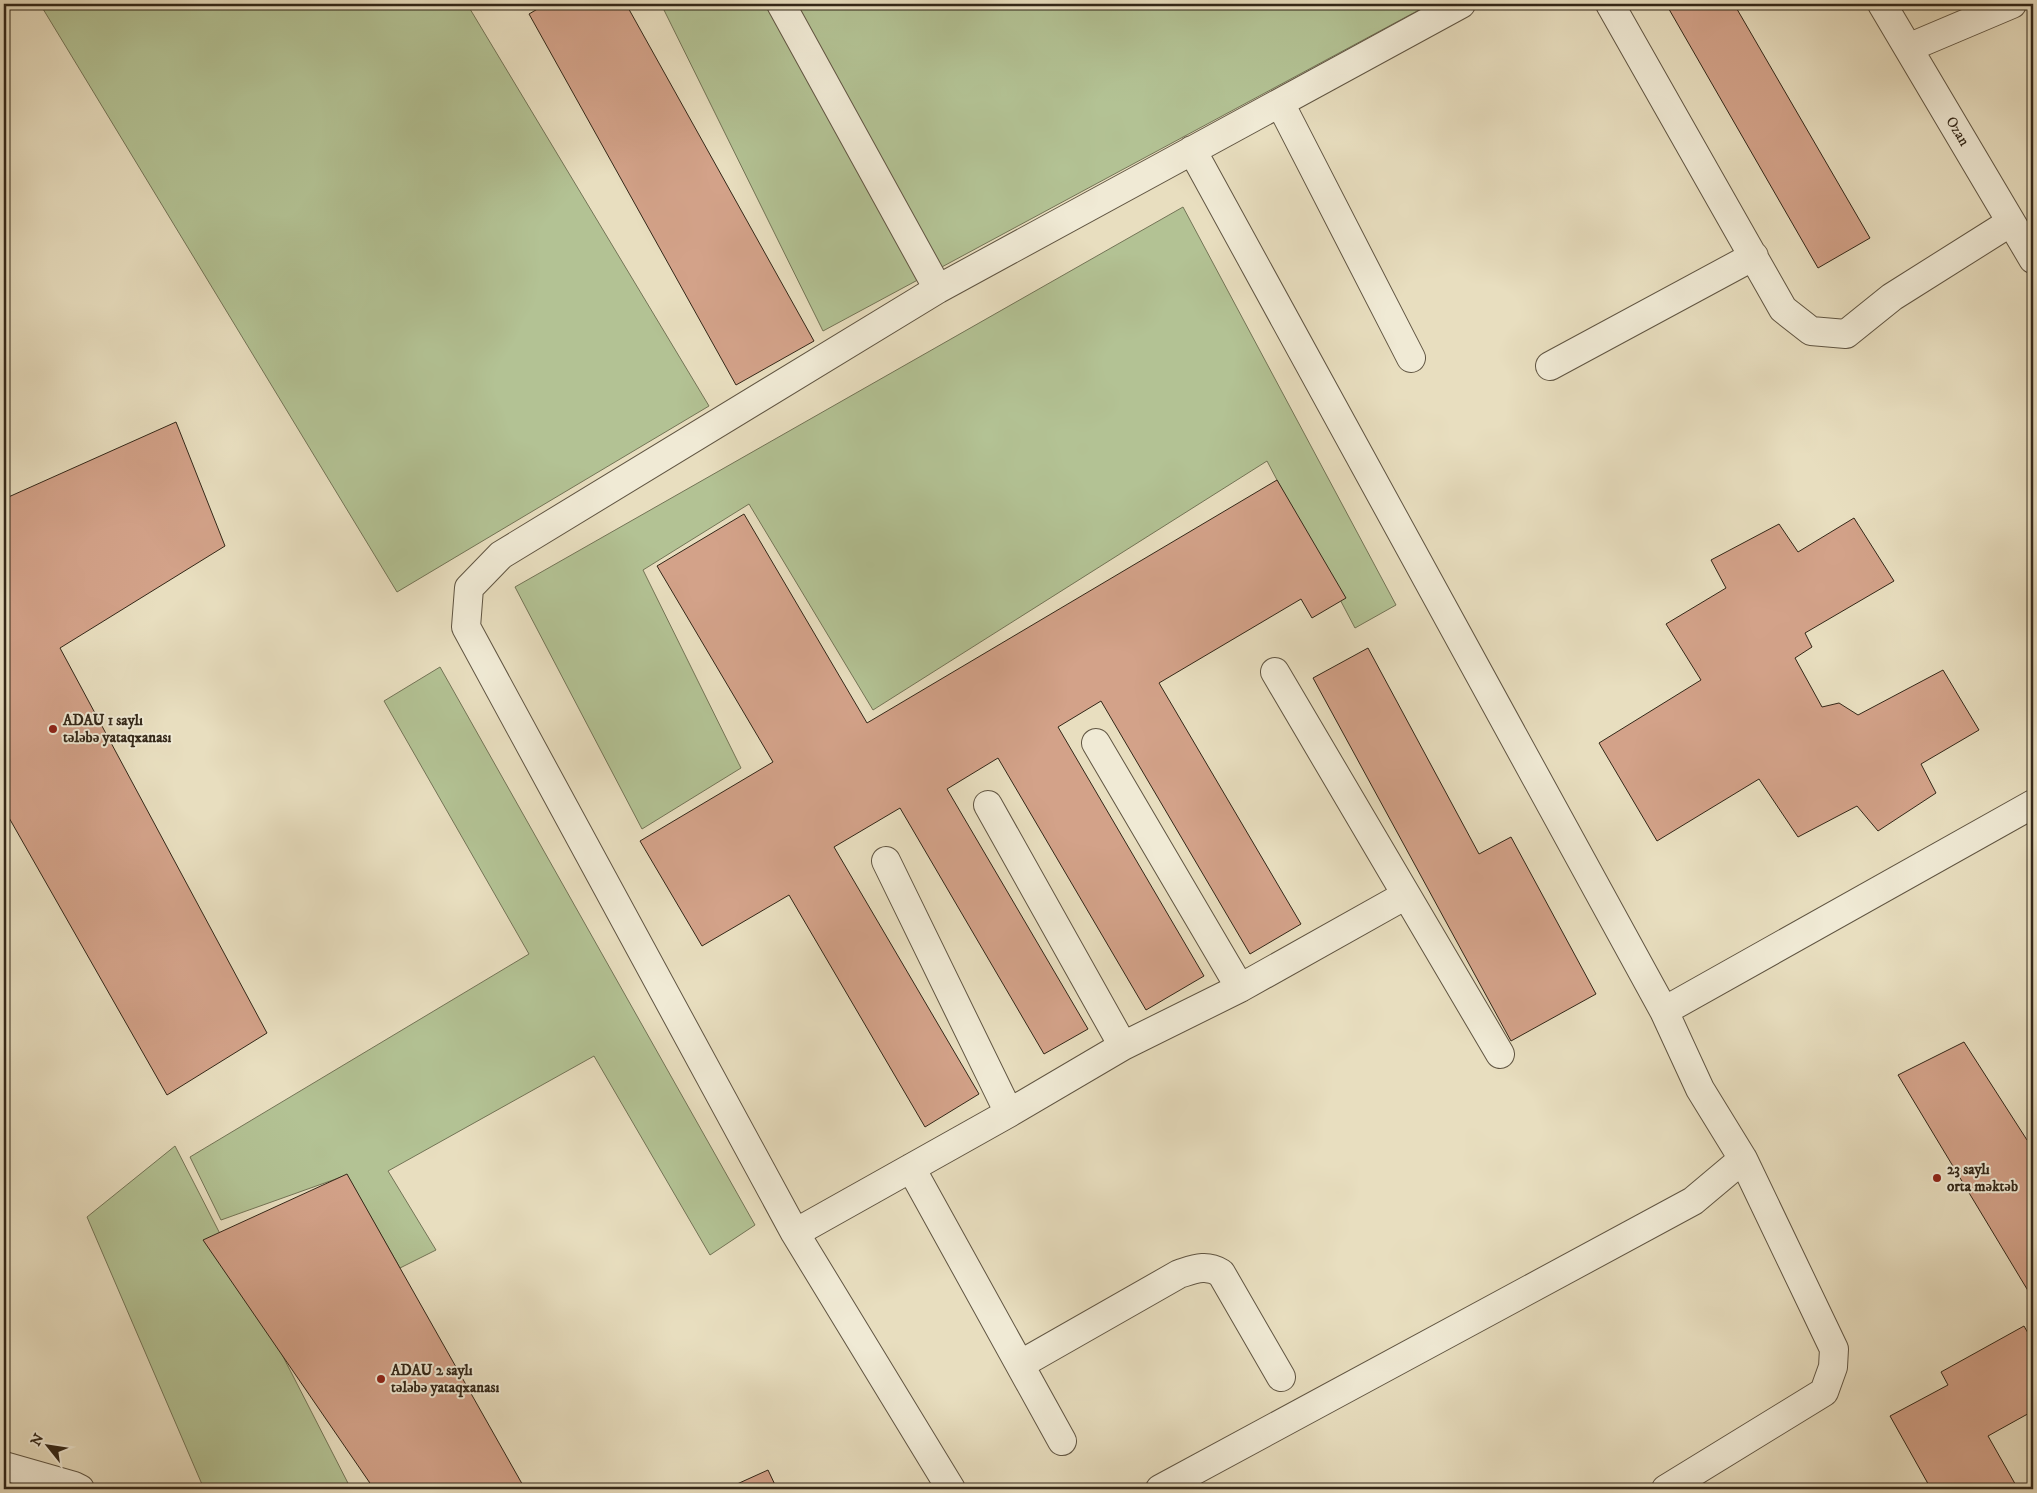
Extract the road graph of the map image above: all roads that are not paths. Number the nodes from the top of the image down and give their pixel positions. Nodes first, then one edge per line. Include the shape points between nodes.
1 (781, 4) edge
2 (1461, 4) edge
3 (1610, 4) edge
4 (1882, 4) edge
5 (2012, 4) edge
6 (1908, 48) junction
7 (1280, 103) junction
8 (1192, 150) junction
9 (2011, 222) junction
10 (1754, 256) junction
11 (2033, 259) edge
12 (938, 289) junction
13 (1411, 358) dead end
14 (1550, 366) dead end
15 (1275, 672) dead end
16 (1096, 743) dead end
17 (988, 804) dead end
18 (2033, 804) edge
19 (886, 861) dead end
20 (1406, 895) junction
21 (1240, 988) junction
22 (1664, 1011) junction
23 (1123, 1046) junction
24 (1500, 1054) dead end
25 (1009, 1113) junction
26 (1743, 1159) junction
27 (911, 1168) junction
28 (795, 1234) junction
29 (1021, 1364) junction
30 (1281, 1377) dead end
31 (1062, 1441) dead end
32 (4, 1466) edge
33 (80, 1489) edge
34 (952, 1489) edge
35 (1160, 1489) edge
36 (1666, 1489) edge

1 - 12 street
2 - 7 street
3 - 10 street
4 - 6 street, Ozan
5 - 6 street
6 - 9 street, Ozan
7 - 8 street
7 - 13 street
8 - 12 street
8 - 22 street
9 - 10 street via 1892,298 1846,334 1811,331 1783,309
9 - 11 street, Ozan
10 - 14 street
12 - 28 street via 501,554 468,588 466,627
15 - 20 street
16 - 21 street
17 - 23 street
18 - 22 street
19 - 25 street
20 - 21 street
20 - 24 street
21 - 23 street
22 - 26 street via 1700,1089
23 - 25 street
25 - 27 street
26 - 35 street via 1692,1200
26 - 36 street via 1834,1349 1833,1368 1824,1392
27 - 28 street
27 - 29 street
28 - 34 street
29 - 30 street via 1179,1274 1204,1267 1221,1273
29 - 31 street
32 - 33 street

